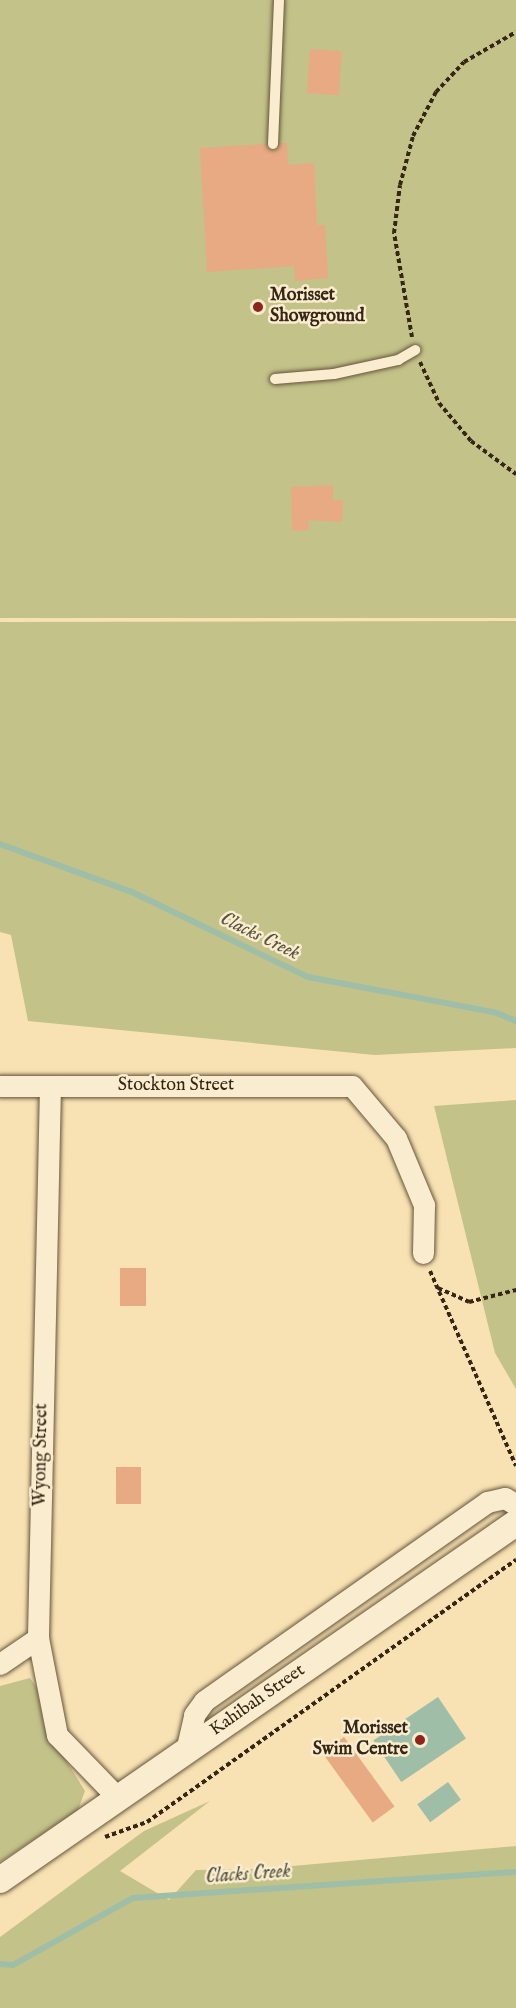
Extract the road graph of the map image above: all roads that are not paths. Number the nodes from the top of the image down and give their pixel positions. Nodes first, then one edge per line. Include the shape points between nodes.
1 (279, 0) edge
2 (273, 144) dead end
3 (415, 351) road end
4 (275, 379) dead end
5 (0, 1086) edge
6 (51, 1086) junction
7 (423, 1253) road end
8 (516, 1504) edge
9 (516, 1522) edge
10 (38, 1638) junction
11 (0, 1664) edge
12 (186, 1751) junction
13 (118, 1798) junction
14 (0, 1880) edge

1 - 2 lane
3 - 4 lane via 398,360 334,374
5 - 6 street, Stockton Street
6 - 7 street, Stockton Street via 352,1086 396,1138 424,1204
6 - 10 street, Wyong Street
8 - 12 street via 505,1498 487,1502 204,1701 194,1715
9 - 12 street, Kahibah Street
10 - 11 street
10 - 13 street, Wyong Street via 57,1736
12 - 13 street, Kahibah Street
13 - 14 street, Kahibah Street

